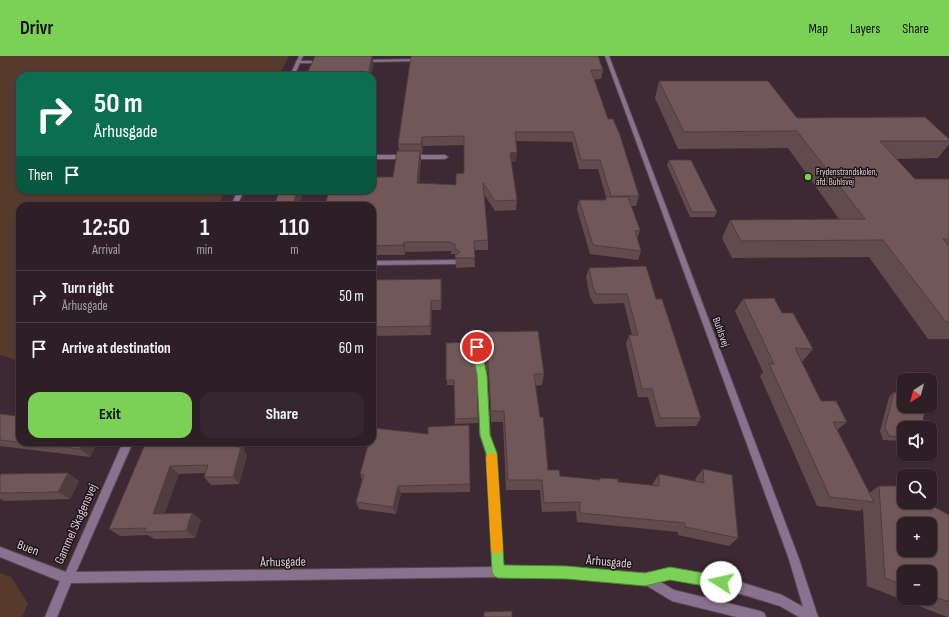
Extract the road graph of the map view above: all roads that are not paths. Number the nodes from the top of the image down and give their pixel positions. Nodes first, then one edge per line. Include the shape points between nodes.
1 (301, 56) edge
2 (604, 57) edge
3 (425, 60) edge
4 (354, 61) edge
5 (298, 62) junction
6 (330, 62) edge
7 (294, 72) edge
8 (376, 157) edge
9 (445, 157) dead end
10 (455, 262) edge
11 (376, 263) edge
12 (477, 347) dead end
13 (126, 446) edge
14 (0, 552) edge
15 (498, 572) junction
16 (67, 578) junction
17 (645, 579) junction
18 (51, 617) edge
19 (760, 617) edge
20 (811, 617) edge

1 - 5 street
2 - 20 street, Buhlsvej via 794,559
3 - 4 street
5 - 6 street
5 - 7 street
8 - 9 street
10 - 11 street
12 - 15 street via 482,375 485,435 491,453
13 - 16 street, Gammel Skagensvej
14 - 16 street, Buen
15 - 16 street, Århusgade
15 - 17 street, Århusgade via 567,573
16 - 18 street, Gammel Skagensvej
17 - 19 street, Århusgade via 672,595
17 - 20 street, Århusgade via 670,573 721,582 782,601

